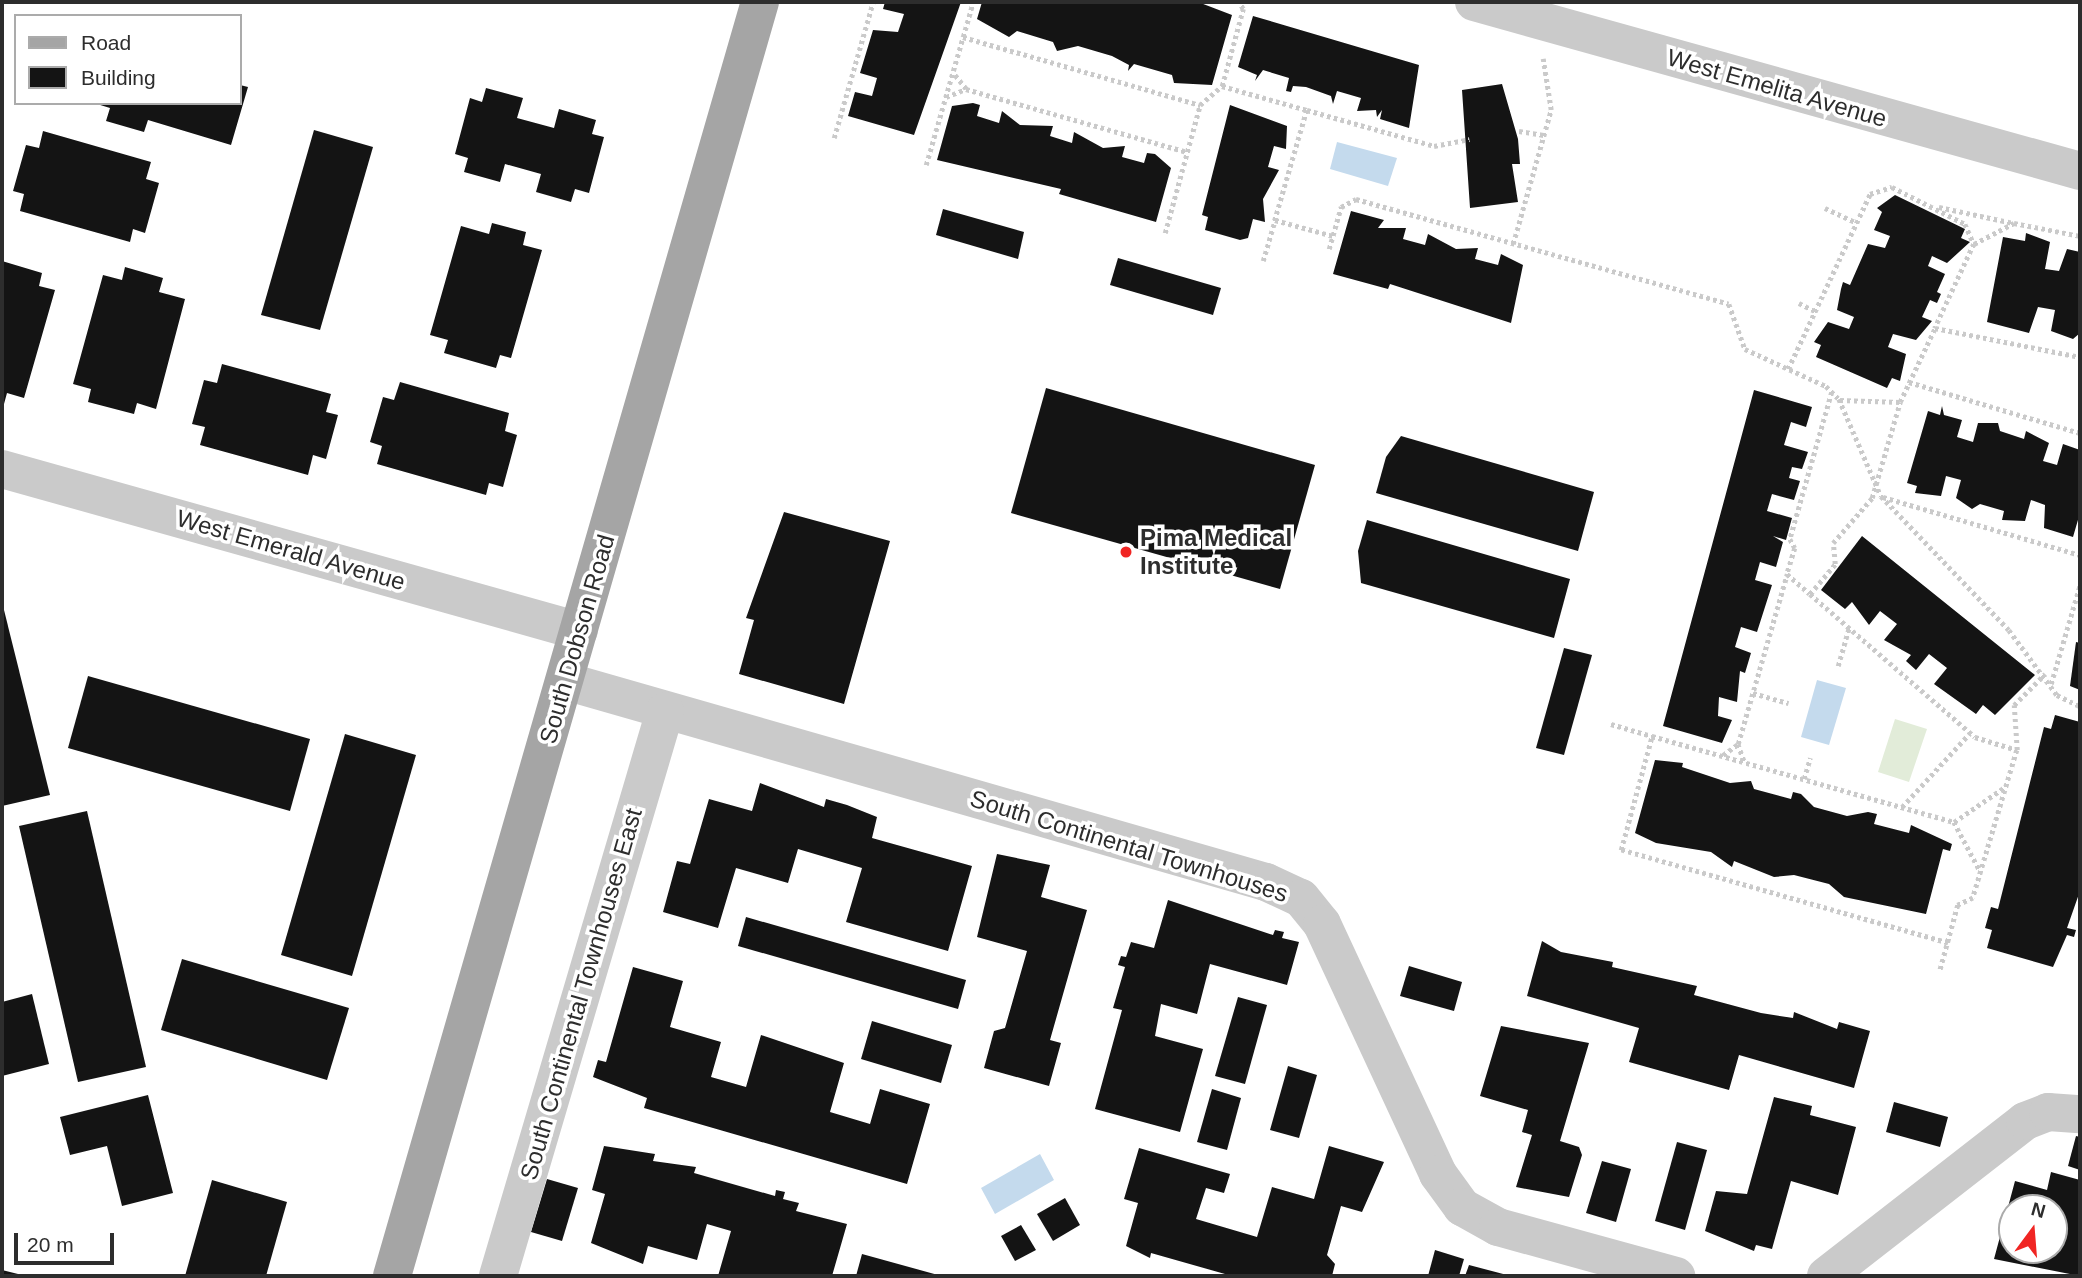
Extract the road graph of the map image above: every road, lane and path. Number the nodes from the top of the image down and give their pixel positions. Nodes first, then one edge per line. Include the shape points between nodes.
1 (760, 2) edge
2 (873, 2) edge
3 (973, 2) edge
4 (1239, 2) edge
5 (1474, 2) edge
6 (963, 37) junction
7 (1541, 51) dead end
8 (953, 72) junction
9 (1222, 86) junction
10 (966, 89) junction
11 (946, 97) junction
12 (1200, 105) junction
13 (1307, 110) junction
14 (1520, 131) dead end
15 (1544, 135) junction
16 (834, 138) dead end
17 (1469, 139) dead end
18 (1187, 152) junction
19 (926, 165) dead end
20 (2080, 171) edge
21 (1932, 206) junction
22 (1825, 208) dead end
23 (1275, 220) junction
24 (1857, 223) junction
25 (2014, 223) junction
26 (1165, 233) dead end
27 (1333, 236) junction
28 (2080, 236) edge
29 (1513, 244) junction
30 (1974, 244) junction
31 (1329, 249) dead end
32 (1263, 261) dead end
33 (1799, 303) dead end
34 (1815, 311) junction
35 (1936, 328) junction
36 (2080, 357) edge
37 (1788, 369) junction
38 (1909, 382) junction
39 (1832, 392) junction
40 (1839, 400) junction
41 (1900, 402) junction
42 (2080, 433) edge
43 (2, 469) edge
44 (1877, 487) junction
45 (1881, 496) junction
46 (2080, 555) edge
47 (1787, 574) junction
48 (2080, 584) edge
49 (1810, 594) junction
50 (1849, 628) junction
51 (579, 631) junction
52 (1838, 666) dead end
53 (2045, 674) junction
54 (565, 681) junction
55 (2051, 684) junction
56 (1753, 693) junction
57 (1789, 703) dead end
58 (2080, 706) edge
59 (665, 711) junction
60 (1611, 724) dead end
61 (1970, 733) junction
62 (1652, 736) junction
63 (1738, 744) junction
64 (2017, 750) junction
65 (1722, 756) junction
66 (1810, 758) dead end
67 (1745, 762) junction
68 (1804, 779) junction
69 (2005, 787) junction
70 (1902, 807) junction
71 (1954, 822) junction
72 (1980, 871) junction
73 (1948, 943) junction
74 (1940, 971) dead end
75 (2080, 1114) edge
76 (392, 1276) edge
77 (498, 1276) edge
78 (1676, 1276) edge
79 (1826, 1276) edge

1 - 51 main road, South Dobson Road
2 - 16 path
3 - 6 path
4 - 9 path via 1243,9
5 - 20 street, West Emelita Avenue
6 - 8 path
6 - 12 path
7 - 15 path via 1552,110
8 - 10 path
8 - 11 path
9 - 12 path
9 - 13 path
10 - 11 path
10 - 18 path
11 - 19 path
12 - 18 path
13 - 17 path via 1434,146
13 - 23 path
14 - 15 path
15 - 29 path
18 - 26 path
21 - 24 path via 1892,187 1870,194
21 - 25 path
21 - 30 path via 1965,225
22 - 24 path
23 - 27 path
23 - 32 path
24 - 34 path
25 - 28 path
25 - 30 path
27 - 29 path via 1341,207 1356,199
27 - 31 path
29 - 37 path via 1729,304 1745,349
30 - 35 path
33 - 34 path
34 - 37 path
35 - 36 path
35 - 38 path
37 - 39 path
38 - 41 path
38 - 42 path
39 - 40 path
39 - 47 path via 1790,540 1795,548
40 - 41 path
40 - 44 path
41 - 44 path
43 - 51 street, West Emerald Avenue
44 - 45 path
44 - 49 path via 1833,543 1835,564
45 - 46 path
45 - 53 path
47 - 49 path
47 - 56 path
48 - 55 path
49 - 50 path
50 - 52 path
50 - 61 path
51 - 54 main road, South Dobson Road
53 - 55 path
53 - 64 path via 2014,705
54 - 59 street, South Continental Townhouses
54 - 76 main road, South Dobson Road
55 - 58 path via 2065,701
56 - 57 path
56 - 63 path
59 - 77 street, South Continental Townhouses East
59 - 78 street, South Continental Townhouses via 1266,882 1301,898 1322,924 1438,1174 1462,1206 1498,1227
60 - 62 path
61 - 64 path
61 - 70 path
62 - 65 path
62 - 73 path via 1621,850
63 - 65 path
63 - 67 path
64 - 69 path
65 - 67 path
66 - 68 path
67 - 68 path
68 - 70 path
69 - 71 path
69 - 72 path
70 - 71 path
71 - 72 path
72 - 73 path via 1973,898 1958,905
73 - 74 path
75 - 79 street via 2048,1112 2025,1121

